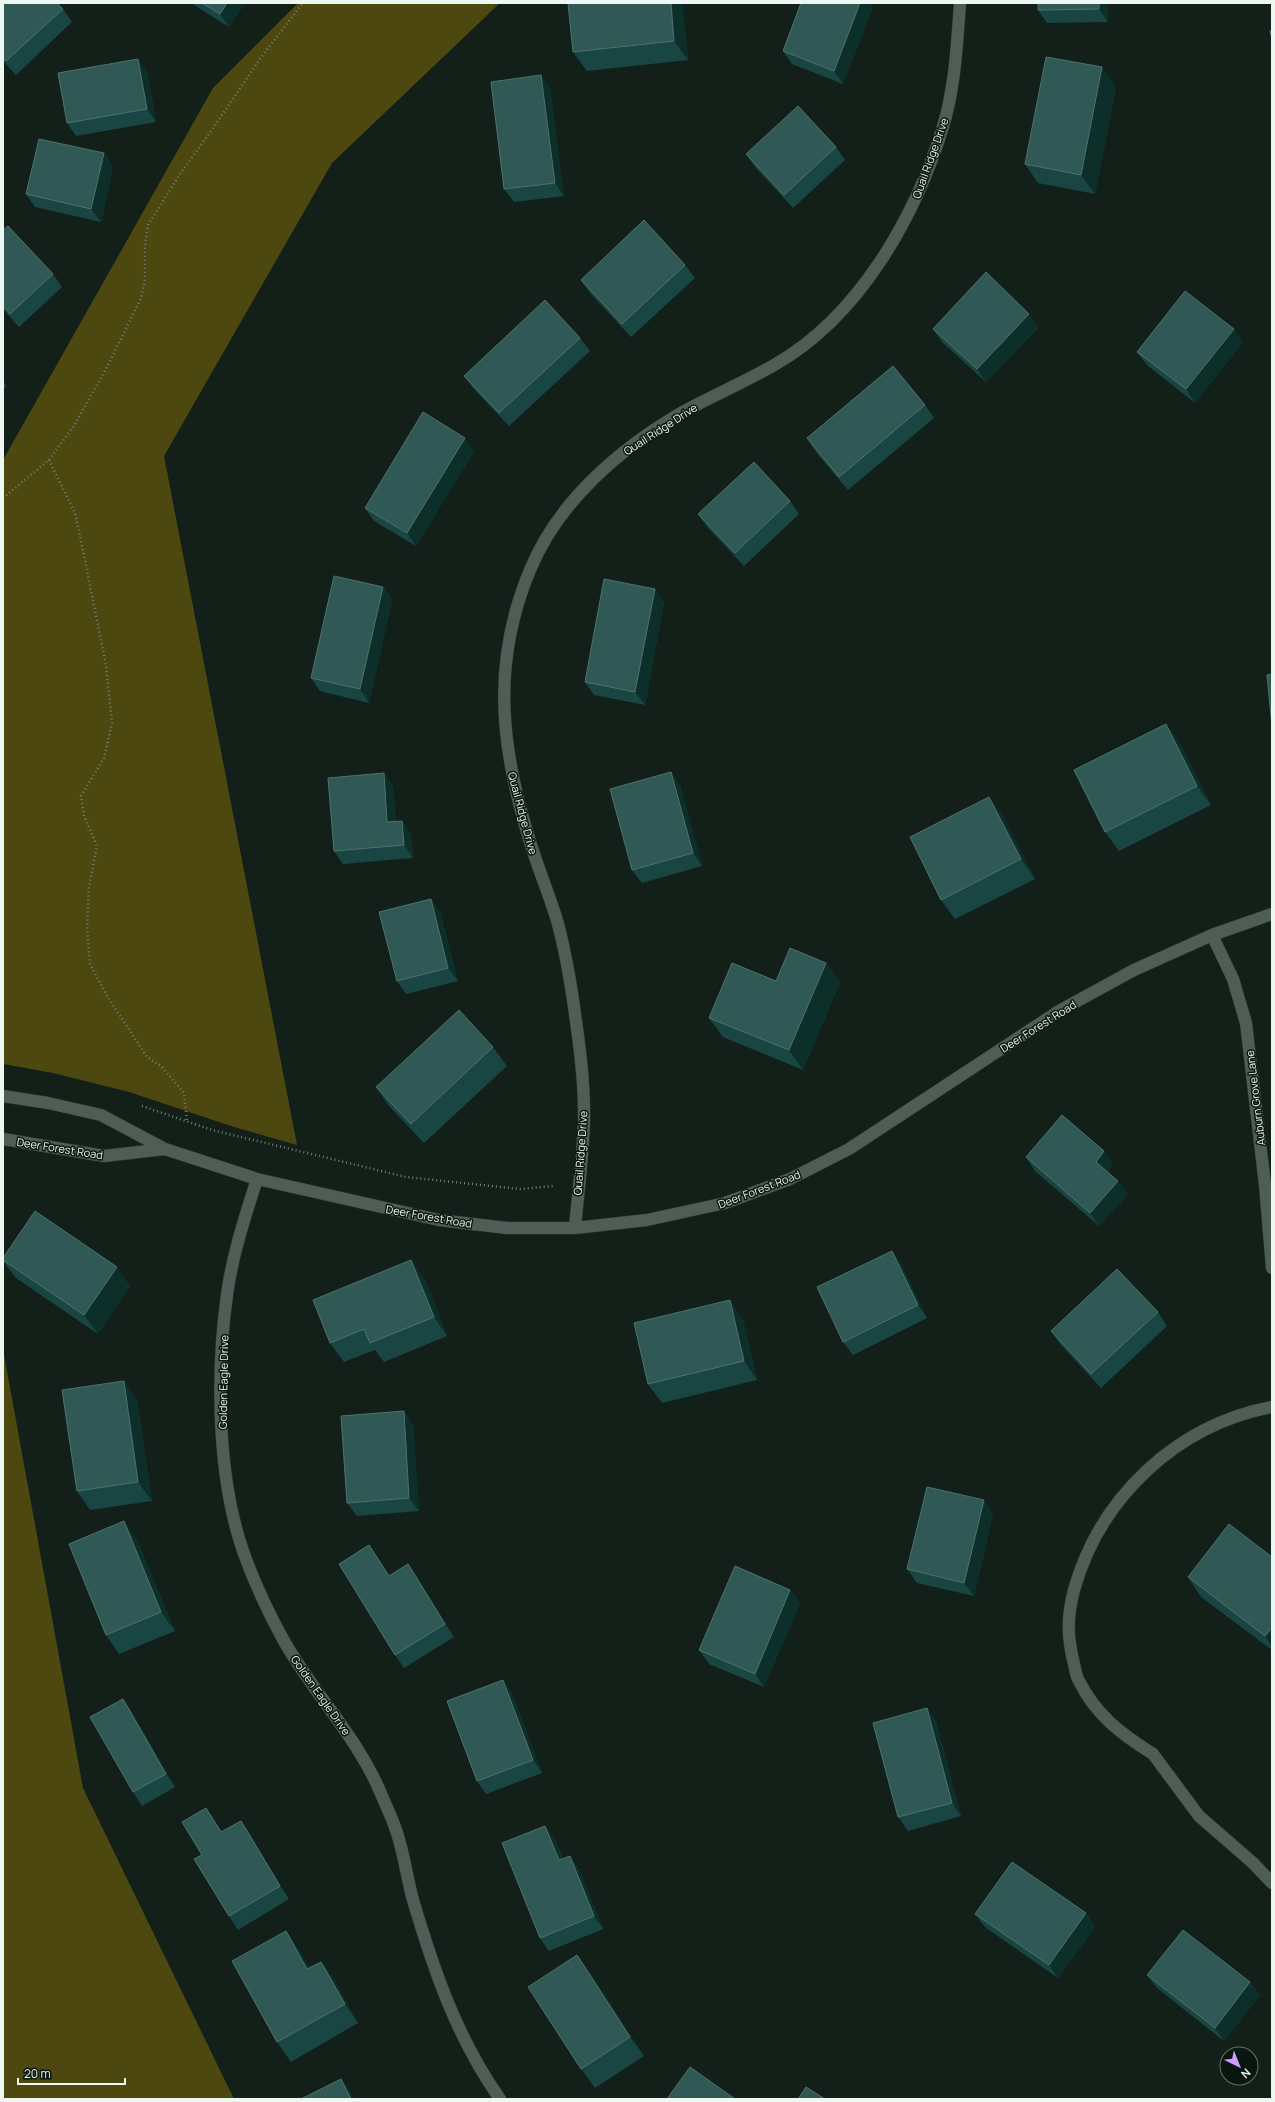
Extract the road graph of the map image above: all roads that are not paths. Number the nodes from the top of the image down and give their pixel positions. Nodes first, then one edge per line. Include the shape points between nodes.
1 (960, 3) edge
2 (1272, 914) edge
3 (1212, 935) junction
4 (3, 1096) edge
5 (3, 1139) edge
6 (165, 1149) junction
7 (257, 1179) junction
8 (575, 1228) junction
9 (1272, 1268) edge
10 (1272, 1407) edge
11 (1272, 1884) edge
12 (500, 2099) edge

1 - 8 street, Quail Ridge Drive via 955,67 943,128 920,192 889,248 856,294 818,334 779,362 681,414 630,446 589,483 558,520 531,567 514,614 505,660 504,715 511,776 528,838 557,920 572,992 582,1077 584,1120
2 - 3 street, Deer Forest Road
3 - 8 street, Deer Forest Road via 1134,970 1059,1011 849,1149 790,1179 725,1203 647,1220
3 - 9 street, Auburn Grove Lane via 1233,979 1246,1023
4 - 6 street, Deer Forest Road via 101,1115
5 - 6 street, Deer Forest Road via 104,1156
6 - 7 street, Deer Forest Road
7 - 8 street, Deer Forest Road via 439,1220 507,1228
7 - 12 street, Golden Eagle Drive via 227,1294 222,1363 221,1425 229,1493 243,1549 268,1611 300,1668 346,1731 377,1782 398,1834 413,1899 450,2012 480,2070
10 - 11 street via 1213,1425 1178,1444 1145,1471 1104,1520 1081,1565 1068,1612 1068,1643 1078,1680 1094,1707 1121,1734 1153,1754 1200,1816 1253,1863

